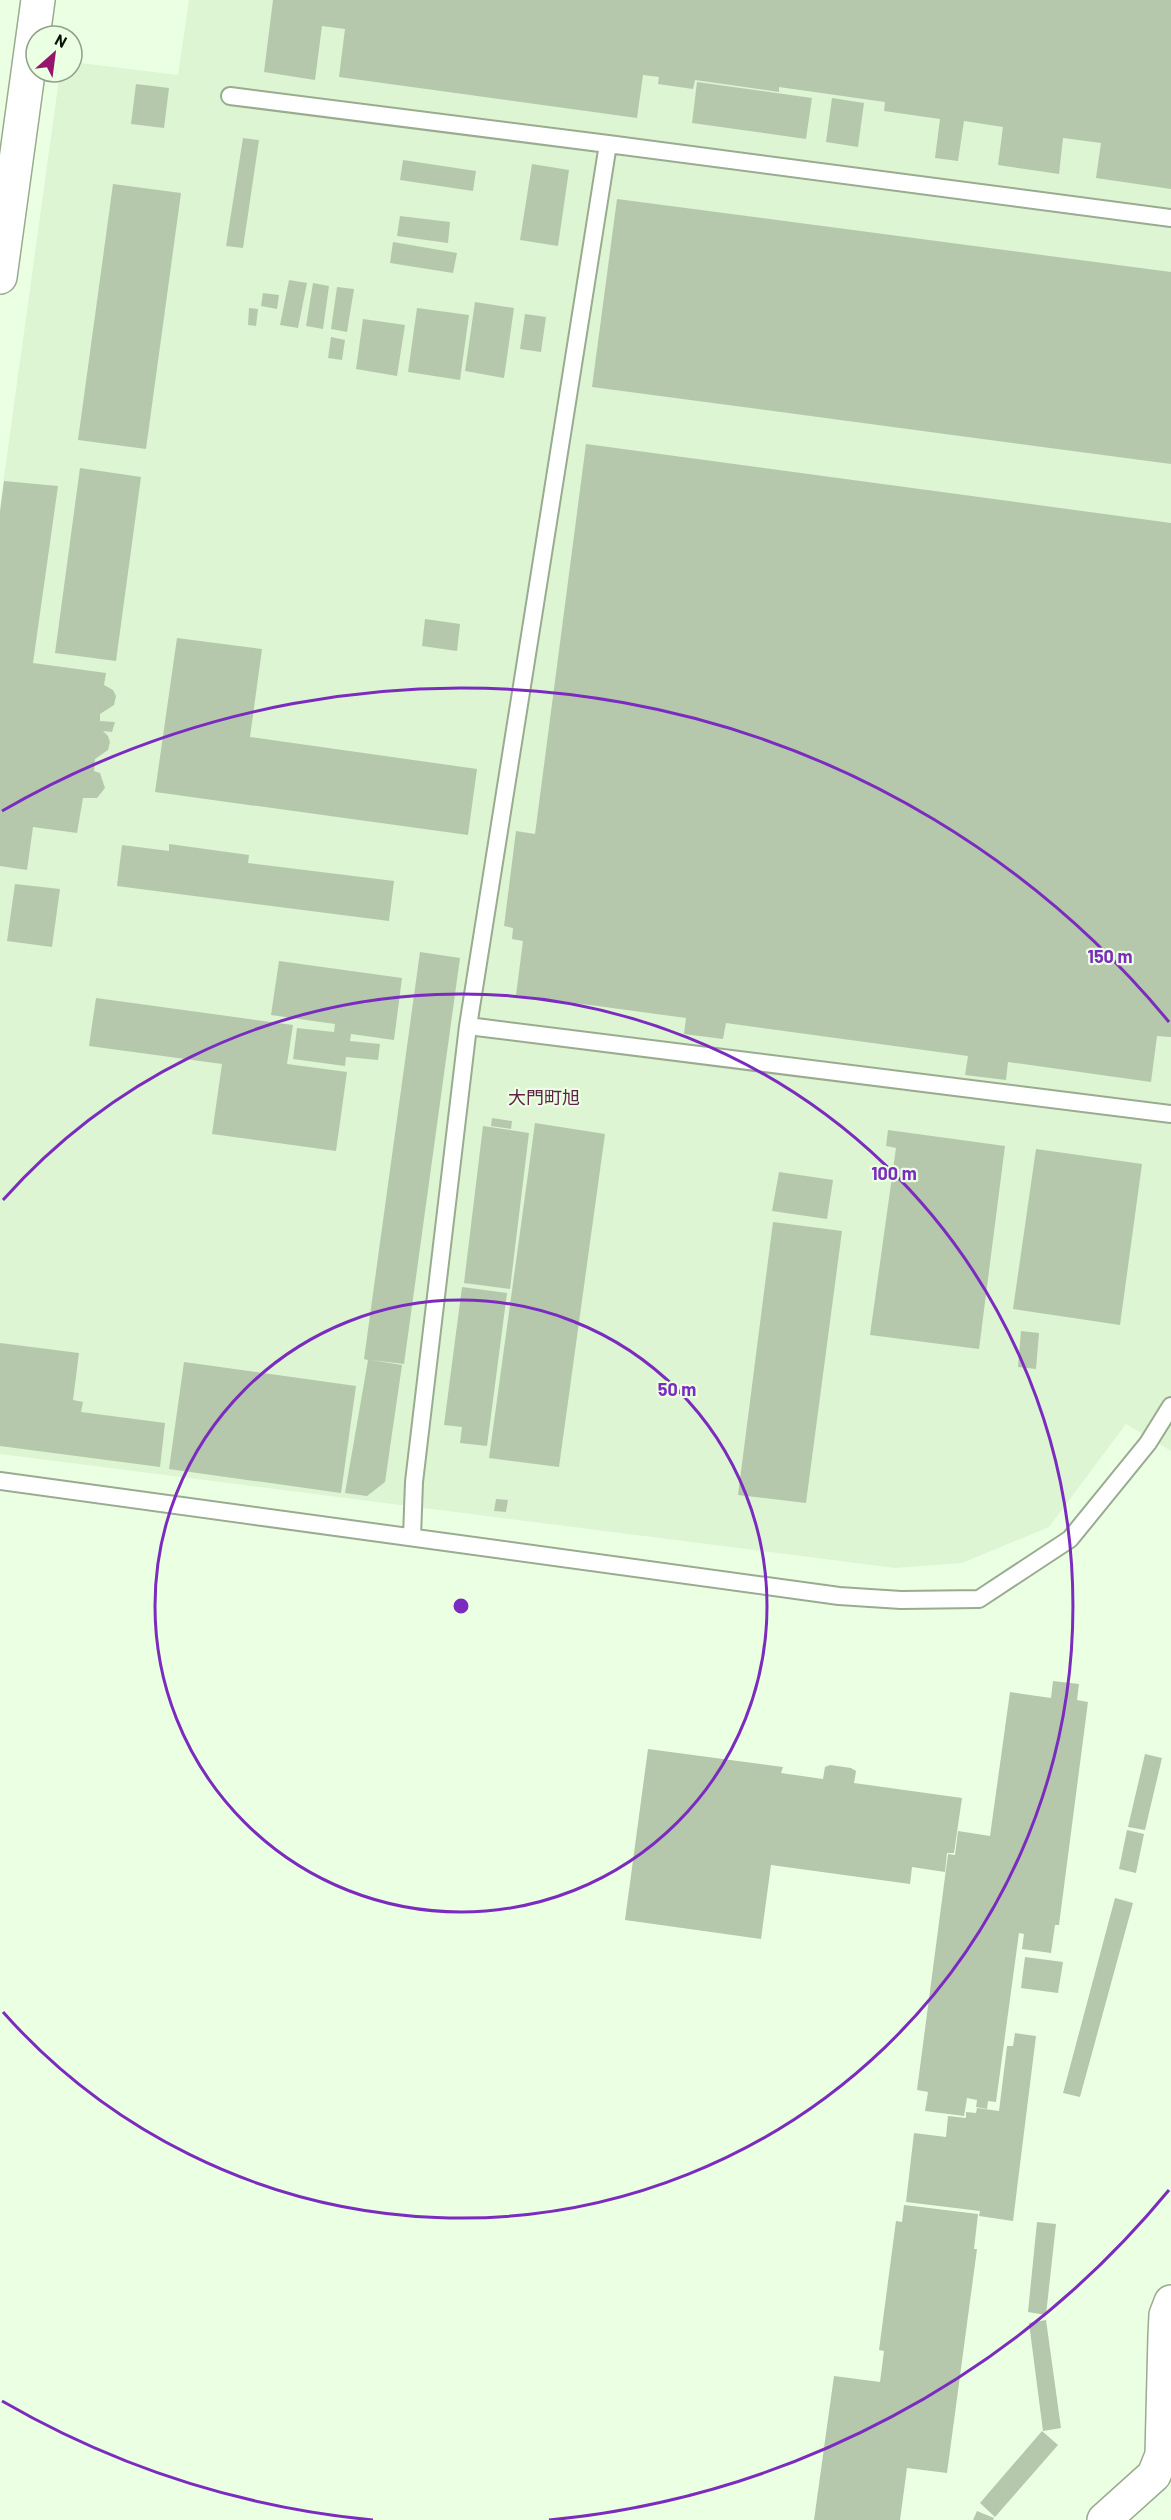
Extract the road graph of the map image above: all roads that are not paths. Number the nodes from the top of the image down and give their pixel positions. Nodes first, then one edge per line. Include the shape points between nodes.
1 (38, 0) edge
2 (230, 96) dead end
3 (608, 144) junction
4 (1171, 218) edge
5 (0, 277) edge
6 (468, 1026) junction
7 (1171, 1114) edge
8 (1171, 1406) edge
9 (0, 1481) edge
10 (412, 1537) junction
11 (1171, 2302) edge
12 (1104, 2520) edge

1 - 5 street
2 - 3 lane
3 - 4 lane
3 - 6 lane
6 - 7 lane
6 - 10 lane via 414,1482
8 - 10 lane via 1148,1443 1070,1539 979,1599 839,1596
9 - 10 lane
11 - 12 street via 1165,2336 1162,2455 1154,2475

